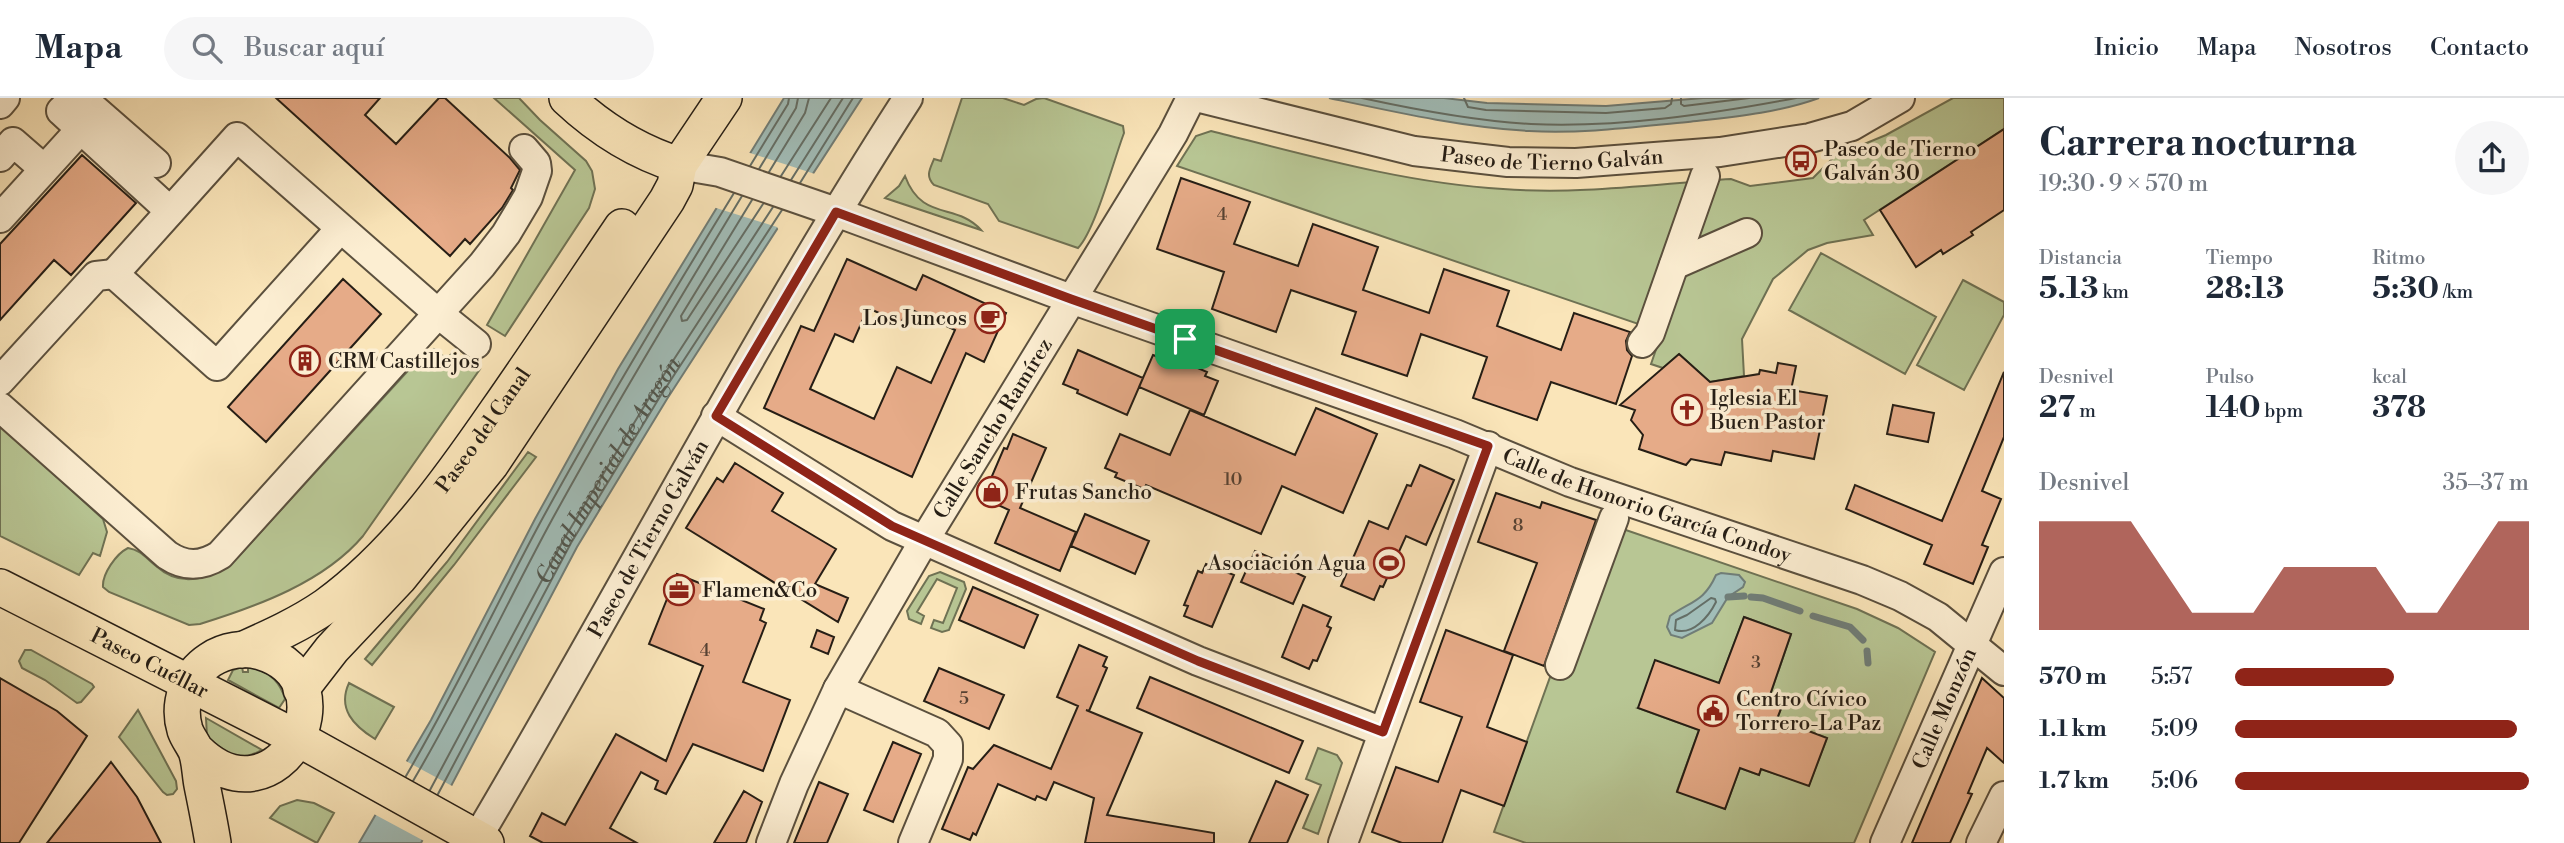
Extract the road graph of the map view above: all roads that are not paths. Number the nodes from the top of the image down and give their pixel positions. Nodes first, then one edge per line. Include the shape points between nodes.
1 (5, 98) edge
2 (567, 98) edge
3 (724, 98) edge
4 (908, 98) edge
5 (1191, 98) edge
6 (1200, 98) edge
7 (1900, 98) edge
8 (0, 104) edge
9 (81, 129) junction
10 (524, 149) dead end
11 (0, 157) edge
12 (156, 163) dead end
13 (679, 165) junction
14 (44, 169) junction
15 (1705, 176) dead end
16 (823, 208) junction
17 (170, 211) junction
18 (0, 218) edge
19 (340, 229) junction
20 (1747, 233) dead end
21 (1674, 265) junction
22 (114, 274) junction
23 (1071, 299) junction
24 (440, 315) junction
25 (1644, 335) dead end
26 (476, 344) dead end
27 (0, 381) edge
28 (0, 407) edge
29 (716, 416) junction
30 (1488, 446) junction
31 (1614, 518) dead end
32 (925, 539) junction
33 (2004, 572) edge
34 (0, 587) edge
35 (1972, 644) junction
36 (242, 650) junction
37 (1560, 665) dead end
38 (2004, 671) edge
39 (190, 683) junction
40 (301, 689) junction
41 (838, 690) junction
42 (1383, 732) junction
43 (299, 739) junction
44 (197, 751) junction
45 (2004, 796) edge
46 (472, 836) edge
47 (213, 843) edge
48 (771, 843) edge
49 (913, 843) edge
50 (1343, 843) edge
51 (1885, 843) edge
52 (1981, 843) edge

1 - 8 street
2 - 13 main road via 624,141
3 - 13 main road, Paseo del Canal
4 - 16 street, Paseo de Tierno Galván
5 - 23 street, Calle Sancho Ramírez
6 - 7 street, Paseo de Tierno Galván via 1414,151 1508,162 1576,163 1720,152 1810,138 1852,126
9 - 12 street via 61,111 71,101 85,101
9 - 14 street
9 - 17 street
10 - 24 street via 537,166 528,197 494,251
11 - 14 street via 13,142
13 - 16 street, Calle de Honorio García Condoy via 720,172
13 - 36 main road, Paseo del Canal via 646,190 480,436 397,542 325,606
13 - 40 main road, Paseo del Canal via 667,200 491,464
14 - 18 street
15 - 21 street
16 - 23 street, Calle de Honorio García Condoy
16 - 29 street, Paseo de Tierno Galván
17 - 19 street via 237,136
17 - 22 street
19 - 22 street via 217,366
19 - 24 street
20 - 21 street
21 - 25 street via 1659,291
22 - 27 street via 96,276
23 - 30 street, Calle de Honorio García Condoy
23 - 32 street, Calle Sancho Ramírez
24 - 26 street
24 - 28 street via 219,555 201,564 183,564 167,555
29 - 32 street via 892,526
29 - 46 street, Paseo de Tierno Galván
30 - 35 street, Calle de Honorio García Condoy via 1570,482 1886,590 1938,617
30 - 42 street
31 - 37 street
32 - 41 street, Calle Sancho Ramírez
32 - 42 street via 1198,661
33 - 35 street, Calle Monzón
34 - 39 main road, Paseo Cuéllar
35 - 38 street, Calle de Honorio García Condoy
35 - 51 street, Calle Monzón
36 - 39 main road, Paseo del Canal via 215,657
36 - 40 main road via 278,660
39 - 43 main road, Paseo Cuéllar
39 - 44 main road via 182,713 186,733
40 - 43 main road via 305,709
41 - 48 street, Calle Sancho Ramírez
41 - 49 street via 937,733 948,745 948,759
42 - 50 street
43 - 44 main road via 276,764 245,773 224,770
43 - 46 main road, Paseo Cuéllar
44 - 47 main road
45 - 52 street

